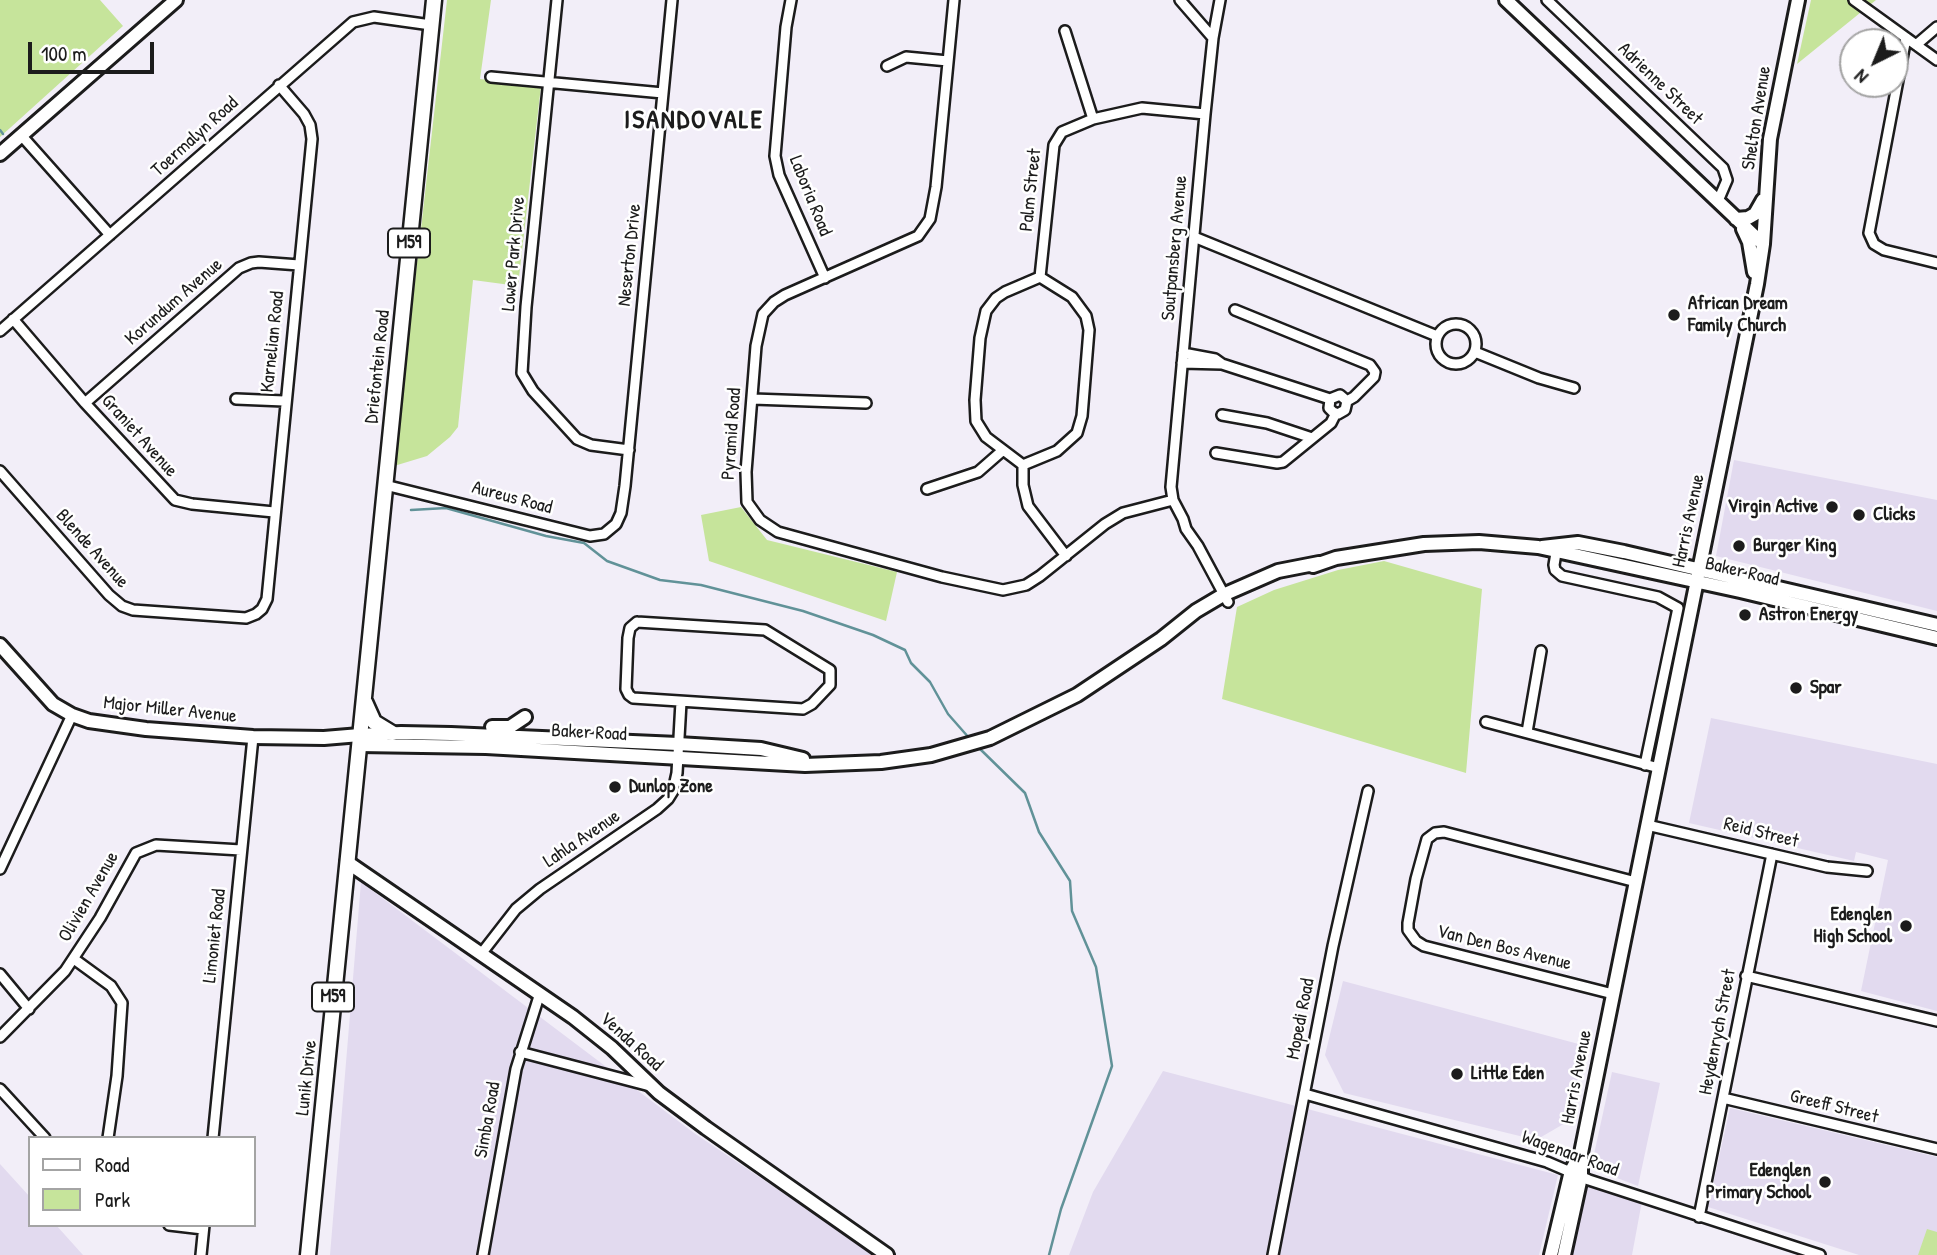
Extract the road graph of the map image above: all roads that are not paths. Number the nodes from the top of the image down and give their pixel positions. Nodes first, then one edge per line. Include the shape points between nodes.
1 (176, 0) edge
2 (434, 0) edge
3 (557, 0) edge
4 (672, 0) edge
5 (791, 0) edge
6 (954, 0) edge
7 (1180, 0) edge
8 (1220, 0) edge
9 (1506, 0) edge
10 (1547, 0) edge
11 (1798, 0) edge
12 (1854, 0) edge
13 (431, 25) junction
14 (1937, 27) edge
15 (1892, 28) edge
16 (1065, 32) dead end
17 (1213, 37) junction
18 (1909, 40) edge
19 (1916, 45) junction
20 (1937, 60) edge
21 (948, 61) junction
22 (887, 66) dead end
23 (491, 77) dead end
24 (549, 82) junction
25 (279, 85) junction
26 (663, 93) junction
27 (1894, 98) edge
28 (1205, 114) junction
29 (1093, 120) junction
30 (21, 135) junction
31 (0, 154) edge
32 (1766, 193) junction
33 (1718, 201) junction
34 (1736, 219) junction
35 (110, 235) junction
36 (1194, 237) junction
37 (1763, 244) junction
38 (1937, 263) edge
39 (299, 265) junction
40 (1040, 277) junction
41 (825, 278) junction
42 (1757, 284) junction
43 (1236, 310) dead end
44 (13, 319) junction
45 (0, 331) edge
46 (1437, 336) junction
47 (1475, 352) junction
48 (1182, 358) junction
49 (1574, 388) dead end
50 (236, 399) dead end
51 (753, 399) junction
52 (1330, 400) junction
53 (285, 401) junction
54 (1347, 401) junction
55 (85, 403) junction
56 (866, 403) dead end
57 (1336, 413) junction
58 (1222, 415) dead end
59 (1312, 438) junction
60 (629, 450) junction
61 (1002, 451) junction
62 (1216, 453) dead end
63 (1023, 465) junction
64 (0, 471) edge
65 (385, 485) junction
66 (927, 489) dead end
67 (1173, 500) junction
68 (274, 512) junction
69 (621, 513) joint
70 (1538, 547) junction
71 (1556, 553) junction
72 (1066, 556) junction
73 (1697, 575) junction
74 (1226, 598) junction
75 (259, 612) joint
76 (1937, 625) edge
77 (1937, 638) edge
78 (0, 645) edge
79 (1541, 651) dead end
80 (364, 701) junction
81 (681, 702) junction
82 (72, 715) junction
83 (525, 717) dead end
84 (1486, 722) dead end
85 (1527, 732) junction
86 (392, 733) junction
87 (451, 734) junction
88 (253, 737) junction
89 (359, 739) junction
90 (678, 751) junction
91 (1645, 765) junction
92 (1659, 768) junction
93 (1368, 791) dead end
94 (1647, 825) junction
95 (241, 850) junction
96 (1772, 854) junction
97 (347, 862) junction
98 (0, 869) edge
99 (1867, 871) dead end
100 (1636, 882) junction
101 (481, 954) junction
102 (74, 959) junction
103 (0, 974) edge
104 (1746, 976) junction
105 (540, 993) junction
106 (1613, 994) junction
107 (29, 1009) junction
108 (1937, 1021) edge
109 (0, 1037) edge
110 (520, 1052) junction
111 (652, 1087) junction
112 (0, 1089) edge
113 (1305, 1094) junction
114 (1723, 1098) junction
115 (42, 1136) edge
116 (108, 1136) edge
117 (212, 1136) edge
118 (1937, 1149) edge
119 (1576, 1174) junction
120 (1699, 1216) junction
121 (204, 1227) edge
122 (201, 1255) edge
123 (308, 1255) edge
124 (483, 1255) edge
125 (887, 1255) edge
126 (1273, 1255) edge
127 (1551, 1255) edge
128 (1564, 1255) edge
129 (1820, 1255) edge

1 - 30 main road
2 - 13 main road, Driefontein Road / M59
3 - 24 street, Lower Park Drive
4 - 26 street, Neserton Drive
5 - 41 street, Laboria Road via 775,156 779,175
6 - 21 street, Pyramid Road
7 - 17 street
8 - 17 street, Soutpansberg Avenue
9 - 33 main road
10 - 33 street, Adrienne Street via 1723,168 1727,180
11 - 32 main road, Shelton Avenue via 1770,139
12 - 15 street
13 - 25 street, Toermalyn Road via 360,18
13 - 65 main road, Driefontein Road / M59
14 - 19 street
16 - 29 street
17 - 28 street, Soutpansberg Avenue
18 - 19 street
19 - 20 street
21 - 22 street via 906,57
21 - 41 street, Pyramid Road via 928,224 918,236
23 - 24 street
24 - 26 street
24 - 60 street, Lower Park Drive via 522,373 577,439
25 - 35 street, Toermalyn Road
25 - 39 street, Karnelian Road via 312,130
26 - 60 street, Neserton Drive
27 - 38 street via 1869,229 1874,244 1884,250
28 - 29 street, Palm Street via 1142,108
28 - 36 street, Soutpansberg Avenue
29 - 40 street, Palm Street via 1065,129 1055,141
30 - 31 main road
30 - 35 street
32 - 34 main road via 1755,214
32 - 37 main road, Shelton Avenue
33 - 34 main road
34 - 37 main road
34 - 42 main road via 1749,242
35 - 44 street, Toermalyn Road
36 - 46 street
36 - 48 street, Soutpansberg Avenue
37 - 42 main road, Harris Avenue
39 - 53 street, Karnelian Road
39 - 55 street, Korundum Avenue via 259,262 239,268
40 - 61 street via 996,298 983,322 974,411 980,429
40 - 63 street via 1072,297 1088,322 1085,379 1080,426 1072,439 1057,451
41 - 51 street, Pyramid Road via 774,302 763,314
42 - 73 main road, Harris Avenue
43 - 54 street via 1370,365 1374,377
44 - 45 street, Toermalyn Road
44 - 55 street, Graniet Avenue
46 - 47 street via 1438,354 1448,362 1461,363
46 - 47 street via 1446,325 1467,326 1475,338
47 - 49 street
48 - 52 street via 1215,359
48 - 67 street, Soutpansberg Avenue
50 - 53 street
51 - 56 street
51 - 72 street, Pyramid Road via 746,494 753,512 773,530 995,590 1026,585
52 - 54 street via 1340,395
52 - 57 street via 1329,408
53 - 68 street, Karnelian Road
54 - 57 street via 1345,410
55 - 68 street, Graniet Avenue via 175,500
57 - 59 street
58 - 59 street
59 - 62 street via 1277,463
60 - 69 street, Neserton Drive
61 - 63 street
61 - 66 street via 978,472
63 - 72 street via 1028,506
64 - 75 street, Blende Avenue via 122,606 246,618
65 - 69 street, Aureus Road via 590,536 611,530
65 - 80 main road, Driefontein Road / M59
67 - 72 street, Pyramid Road via 1123,513
67 - 74 street
68 - 75 street, Karnelian Road via 267,599
70 - 71 main road, Baker Road
70 - 73 main road, Baker Road via 1578,543
70 - 74 main road, Baker Road via 1479,542 1359,553 1278,571
71 - 73 main road, Baker Road
71 - 91 street via 1555,570 1562,576 1658,597 1678,607
73 - 76 main road, Baker Road
73 - 77 main road, Baker Road
73 - 92 main road, Harris Avenue
74 - 90 main road, Baker Road via 1077,695 961,748 906,759 817,764 747,763
78 - 82 main road, Major Miller Avenue via 53,704
79 - 85 street
80 - 86 main road via 374,722
80 - 89 main road, Driefontein Road / M59
81 - 81 street via 637,699 627,693 629,632 635,623 762,629 831,673 827,691 803,709
81 - 90 street
82 - 88 main road, Major Miller Avenue via 106,724
82 - 98 street
83 - 87 main road via 510,727 470,727
84 - 85 street
85 - 91 street
86 - 87 main road, Baker Road
86 - 89 main road, Baker Road
87 - 90 main road, Baker Road
88 - 89 main road, Major Miller Avenue
88 - 95 street, Limoniet Road
89 - 90 main road, Baker Road
89 - 97 main road, Lunik Drive / M59
90 - 101 street, Lahla Avenue via 673,790 657,810 540,889 516,909
91 - 92 street
92 - 94 main road, Harris Avenue
93 - 113 street, Mopedi Road
94 - 96 street, Reid Street
94 - 100 main road, Harris Avenue
95 - 102 street, Olivien Avenue via 165,845 141,850 132,856
95 - 117 street, Limoniet Road
96 - 99 street, Reid Street
96 - 104 street, Heydenrych Street
97 - 101 main road, Venda Road
97 - 123 main road, Lunik Drive / M59
100 - 106 main road, Harris Avenue
100 - 106 street, Van Den Bos Avenue via 1444,832 1427,839 1422,852 1408,923 1416,941
101 - 105 main road, Venda Road
102 - 107 street, Olivien Avenue
102 - 116 street via 111,986 122,1003
103 - 107 street
104 - 108 street
104 - 114 street, Heydenrych Street
105 - 110 street, Simba Road
105 - 111 main road, Venda Road via 612,1048
106 - 119 main road, Harris Avenue
107 - 109 street, Olivien Avenue
110 - 111 street
110 - 124 street, Simba Road
111 - 125 main road, Venda Road
112 - 115 street
113 - 119 street, Wagenaar Road
113 - 126 street, Mopedi Road
114 - 118 street, Greeff Street
114 - 120 street, Heydenrych Street
119 - 120 street, Wagenaar Road
119 - 127 main road, Harris Avenue
119 - 128 main road, Harris Avenue
120 - 129 street, Wagenaar Road
121 - 122 street

